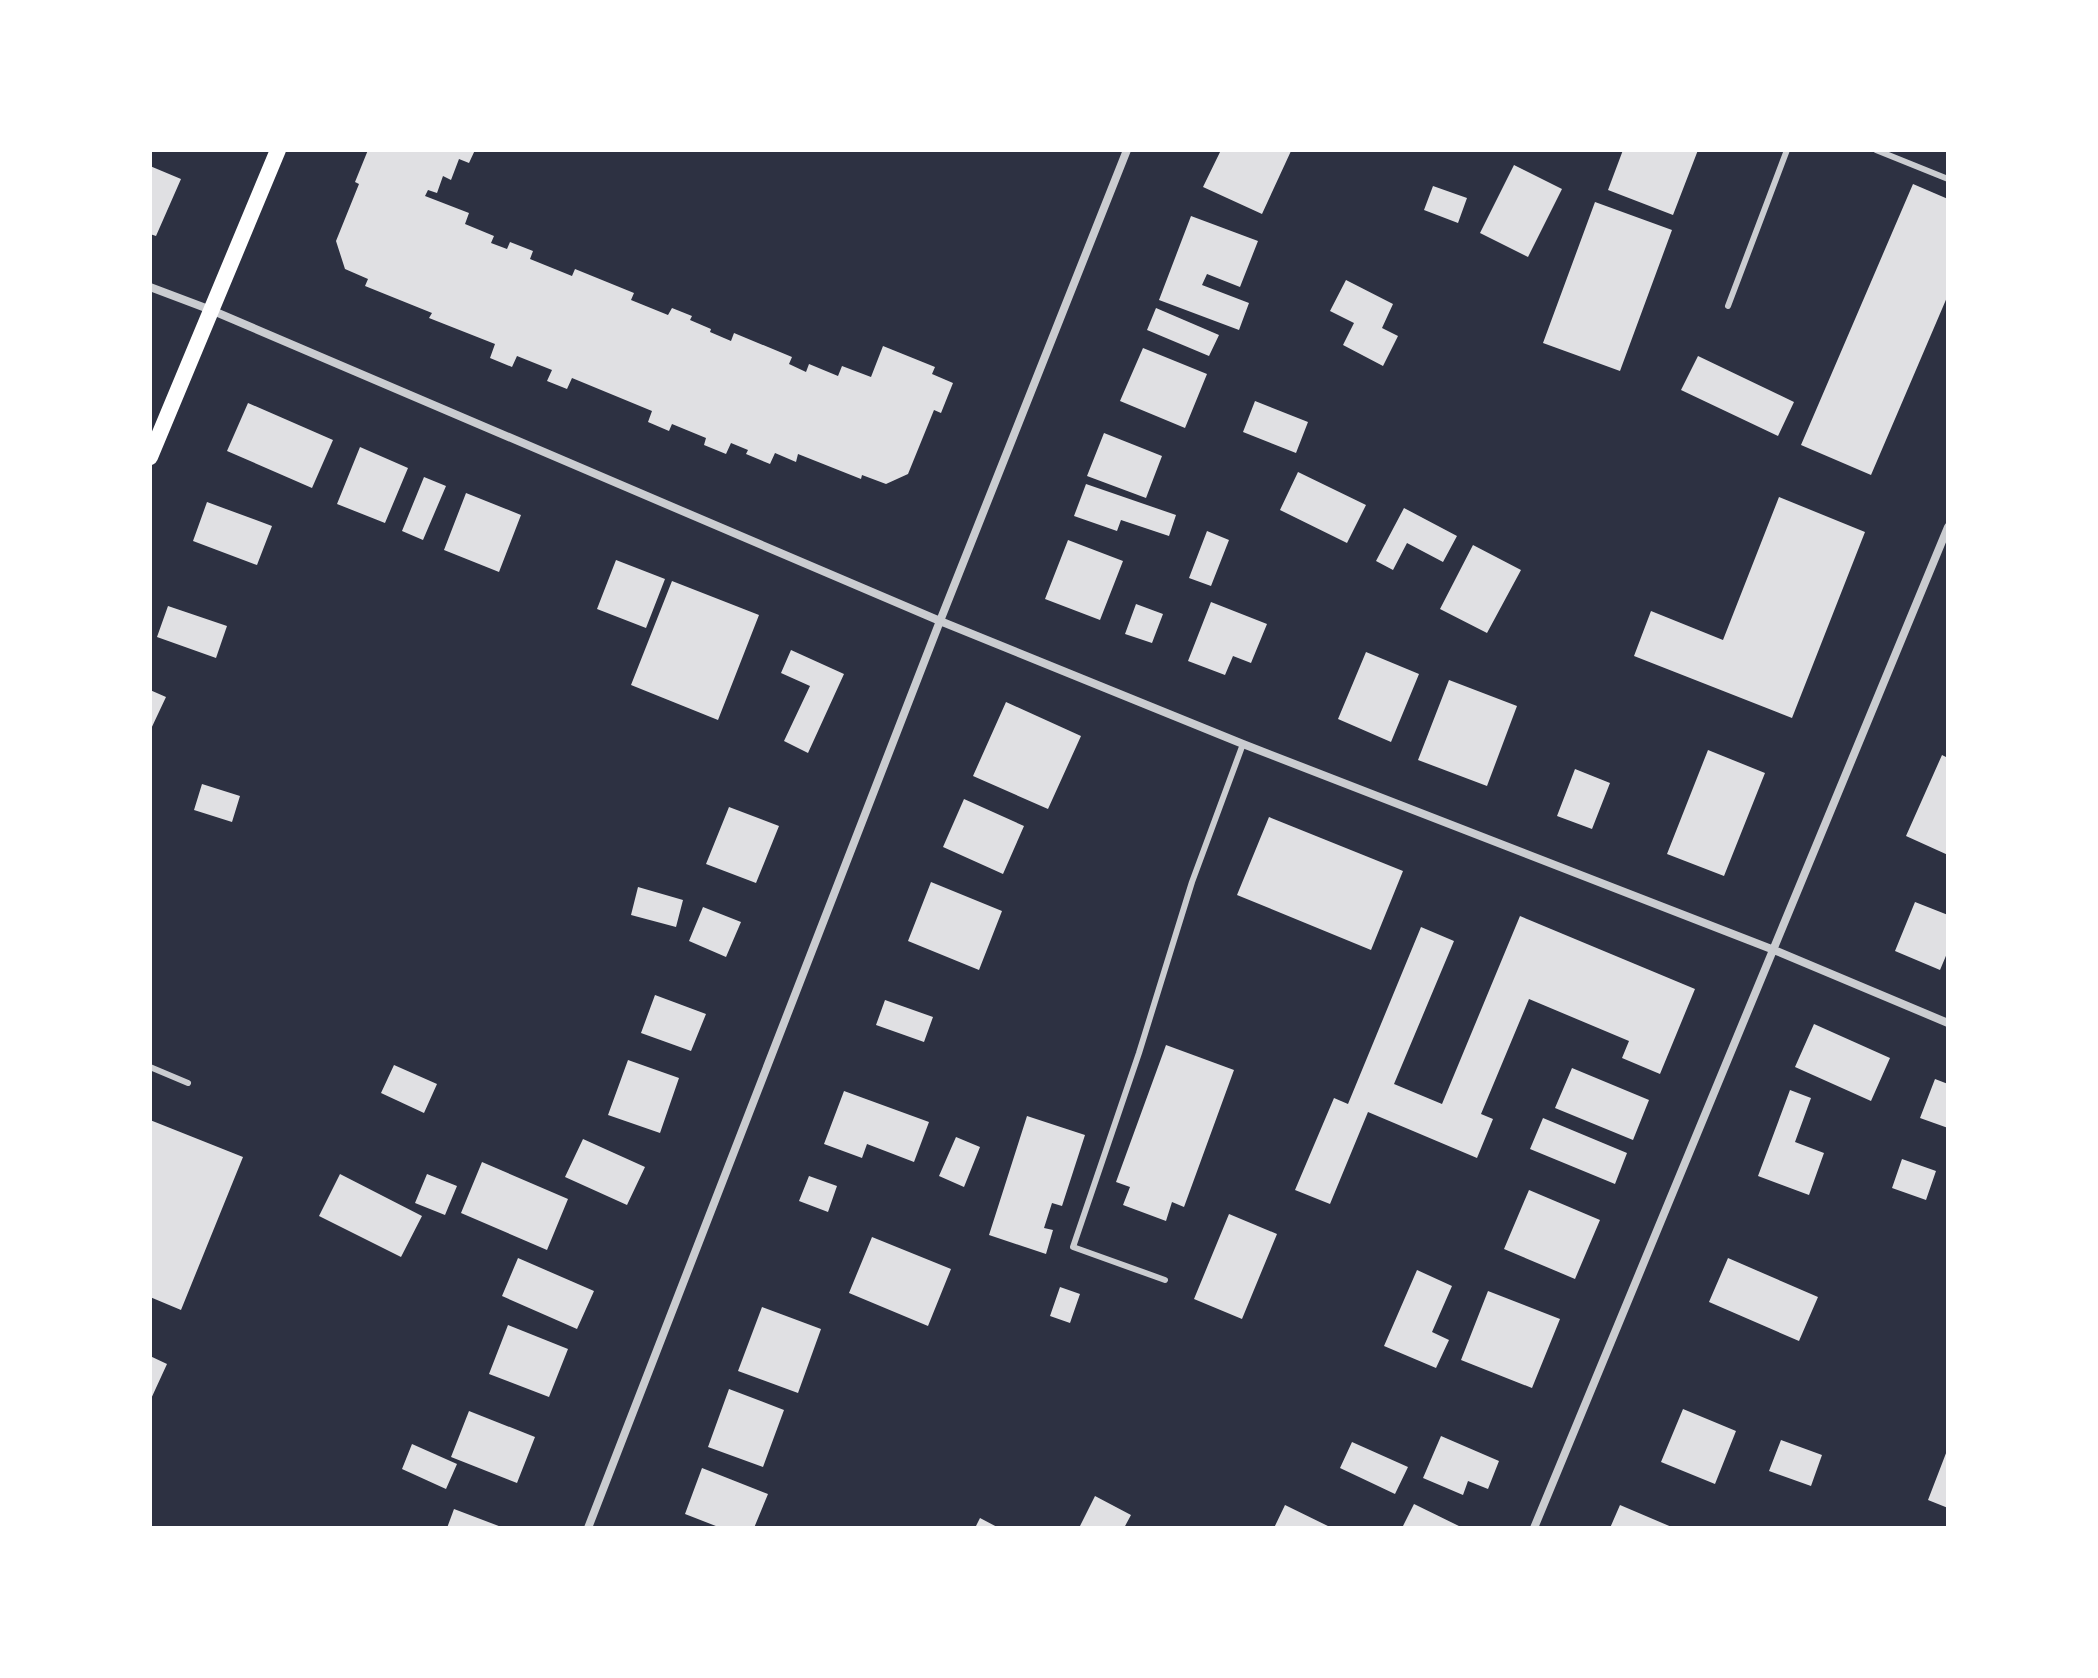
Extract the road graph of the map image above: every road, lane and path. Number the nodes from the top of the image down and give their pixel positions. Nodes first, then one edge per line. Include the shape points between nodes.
1 (278, 150) edge
2 (1127, 150) edge
3 (1787, 150) edge
4 (1876, 150) edge
5 (1948, 179) edge
6 (150, 287) edge
7 (1728, 306) dead end
8 (211, 310) junction
9 (150, 457) edge
10 (1948, 527) edge
11 (940, 621) junction
12 (1243, 744) junction
13 (1774, 950) junction
14 (1948, 1023) edge
15 (150, 1067) edge
16 (188, 1083) dead end
17 (1165, 1280) dead end
18 (588, 1528) edge
19 (1534, 1528) edge

1 - 8 main road
2 - 11 street
3 - 7 lane
4 - 5 lane
6 - 8 street
8 - 9 main road
8 - 11 street
10 - 13 street
11 - 12 street
11 - 18 street
12 - 13 street
12 - 17 lane via 1192,882 1073,1247
13 - 14 street
13 - 19 street
15 - 16 lane

